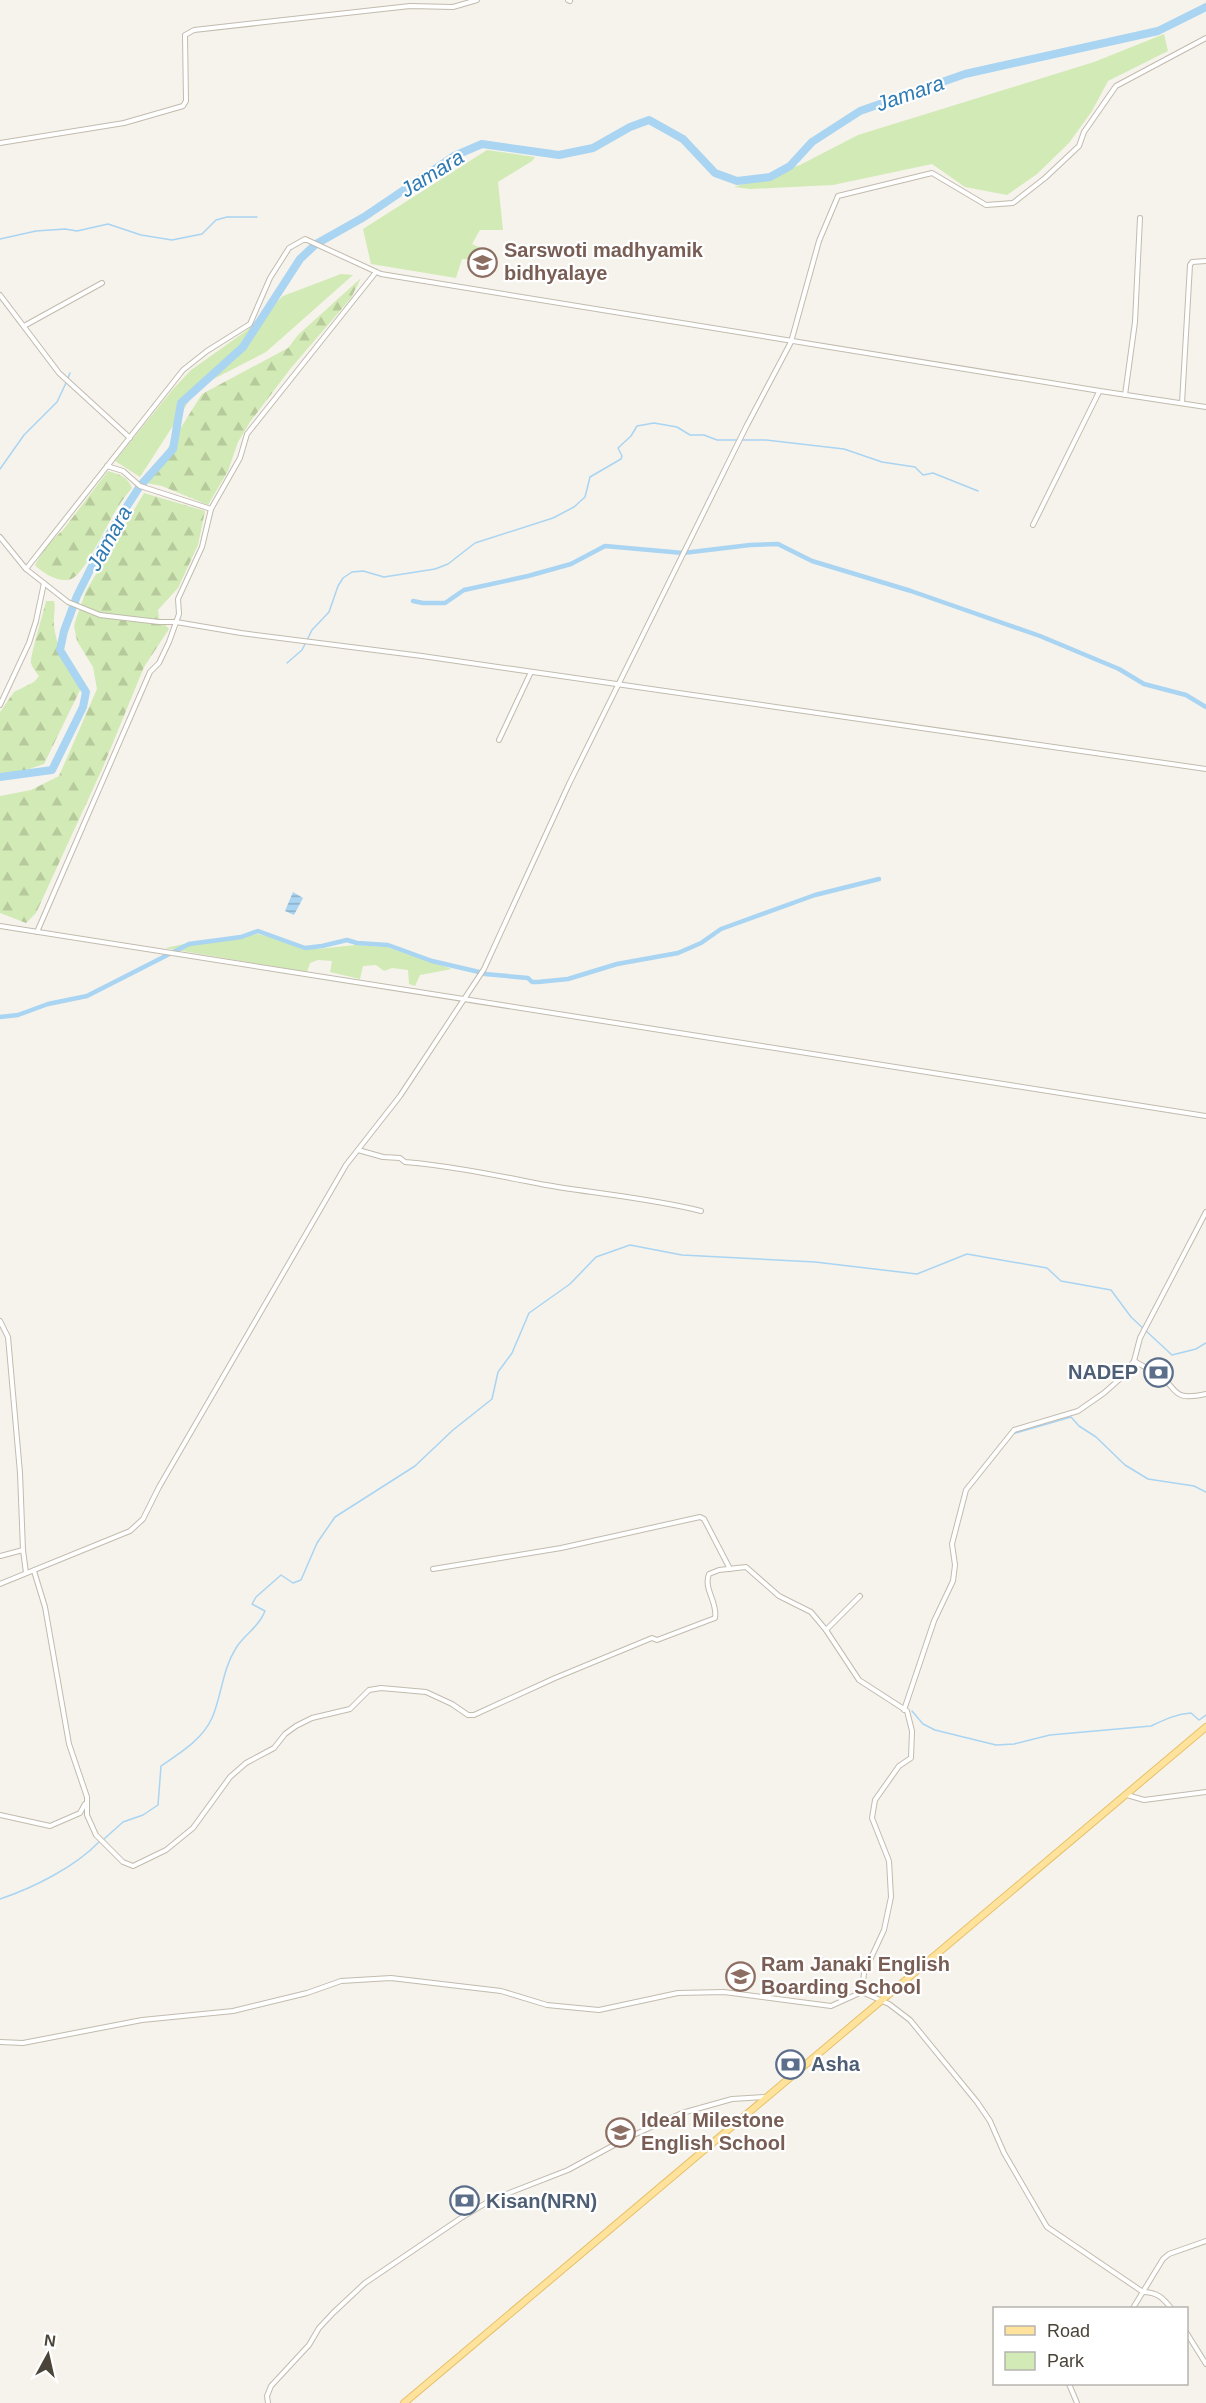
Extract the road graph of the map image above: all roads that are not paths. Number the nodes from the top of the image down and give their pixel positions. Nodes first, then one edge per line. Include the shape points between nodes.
1 (477, 0) edge
2 (1206, 38) edge
3 (0, 143) edge
4 (1140, 218) dead end
5 (1206, 261) edge
6 (376, 272) junction
7 (102, 283) dead end
8 (0, 295) edge
9 (24, 326) junction
10 (791, 342) junction
11 (1100, 392) junction
12 (1125, 395) junction
13 (1182, 403) junction
14 (1206, 407) edge
15 (130, 438) junction
16 (107, 466) junction
17 (211, 509) junction
18 (1033, 525) dead end
19 (0, 537) edge
20 (26, 568) junction
21 (44, 583) junction
22 (176, 622) junction
23 (531, 672) junction
24 (620, 685) junction
25 (0, 705) edge
26 (499, 740) dead end
27 (1206, 769) edge
28 (0, 926) edge
29 (37, 932) junction
30 (465, 999) junction
31 (1206, 1116) edge
32 (358, 1150) junction
33 (701, 1211) dead end
34 (1206, 1212) edge
35 (0, 1321) edge
36 (1134, 1361) junction
37 (1206, 1394) edge
38 (23, 1550) junction
39 (0, 1556) edge
40 (433, 1569) dead end
41 (730, 1569) junction
42 (34, 1570) junction
43 (26, 1574) junction
44 (0, 1584) edge
45 (860, 1596) dead end
46 (826, 1630) junction
47 (904, 1710) junction
48 (1206, 1727) edge
49 (1206, 1792) edge
50 (1123, 1795) junction
51 (87, 1797) junction
52 (0, 1815) edge
53 (862, 1992) junction
54 (881, 2002) junction
55 (0, 2042) edge
56 (765, 2097) junction
57 (1206, 2241) edge
58 (1143, 2292) junction
59 (1134, 2307) edge
60 (1170, 2307) edge
61 (1188, 2335) edge
62 (1206, 2364) edge
63 (1069, 2385) edge
64 (268, 2403) edge
65 (404, 2403) edge
66 (1077, 2403) edge

1 - 3 street via 453,7 410,6 194,30 184,35 183,106 124,123
2 - 10 street via 1116,86 1084,132 1079,146 1013,203 986,205 932,173 838,196 819,241
4 - 12 street via 1135,322
5 - 13 street via 1190,265
6 - 10 street
6 - 15 street via 305,239 289,248 270,278 250,324 183,370
6 - 17 street via 247,434 240,458
7 - 9 street
8 - 9 street
9 - 15 street via 59,373
10 - 11 street
10 - 24 street
11 - 12 street
11 - 18 street
12 - 13 street
13 - 14 street
15 - 16 street
16 - 17 street via 123,471 140,486
16 - 20 street
17 - 22 street via 201,547 178,599
19 - 20 street
20 - 21 street
21 - 22 street via 68,602 100,615
21 - 25 street via 29,643
22 - 23 street
22 - 29 street via 159,663 150,672
23 - 24 street
23 - 26 street
24 - 27 street
24 - 30 street via 569,784 484,969
28 - 29 street
29 - 30 street
30 - 31 street
30 - 32 street via 400,1096
32 - 33 street via 405,1162
32 - 42 street via 143,1519 130,1531
34 - 36 street via 1140,1338
35 - 38 street via 8,1337
36 - 37 street via 1158,1374 1176,1394
36 - 47 street via 1110,1388 1078,1411 1014,1430 966,1490 952,1544 953,1581 933,1621
38 - 39 street
38 - 43 street
40 - 41 street via 561,1548 700,1517
41 - 46 street via 746,1567 779,1596 811,1612
41 - 51 street via 709,1574 706,1581 715,1618 657,1640 652,1638 474,1715 426,1692 381,1688 369,1690 350,1709 296,1726 274,1748 230,1777 193,1828 139,1865 123,1862 96,1834 87,1815
42 - 43 street
42 - 51 street via 45,1607 69,1744
43 - 44 street
45 - 46 street
46 - 47 street via 859,1680
47 - 53 street via 912,1731 911,1758 888,1779 875,1800 872,1818 889,1861 891,1897 884,1930 864,1973
48 - 50 main road
49 - 50 street via 1144,1800
50 - 54 main road
51 - 52 street via 80,1813 50,1826
53 - 54 street
53 - 55 street via 831,2006 724,1992 678,1994 599,2010 547,2005 501,1991 391,1978 341,1981 307,1994 232,2011 142,2020 23,2043
54 - 56 main road
54 - 58 street via 910,2020 977,2102 1047,2227
56 - 64 street via 732,2099 682,2113 567,2170 491,2200 461,2218 365,2283 333,2313 271,2386
56 - 65 main road
57 - 58 street via 1169,2254
58 - 59 street
58 - 60 street via 1154,2292
61 - 62 street
63 - 66 street

